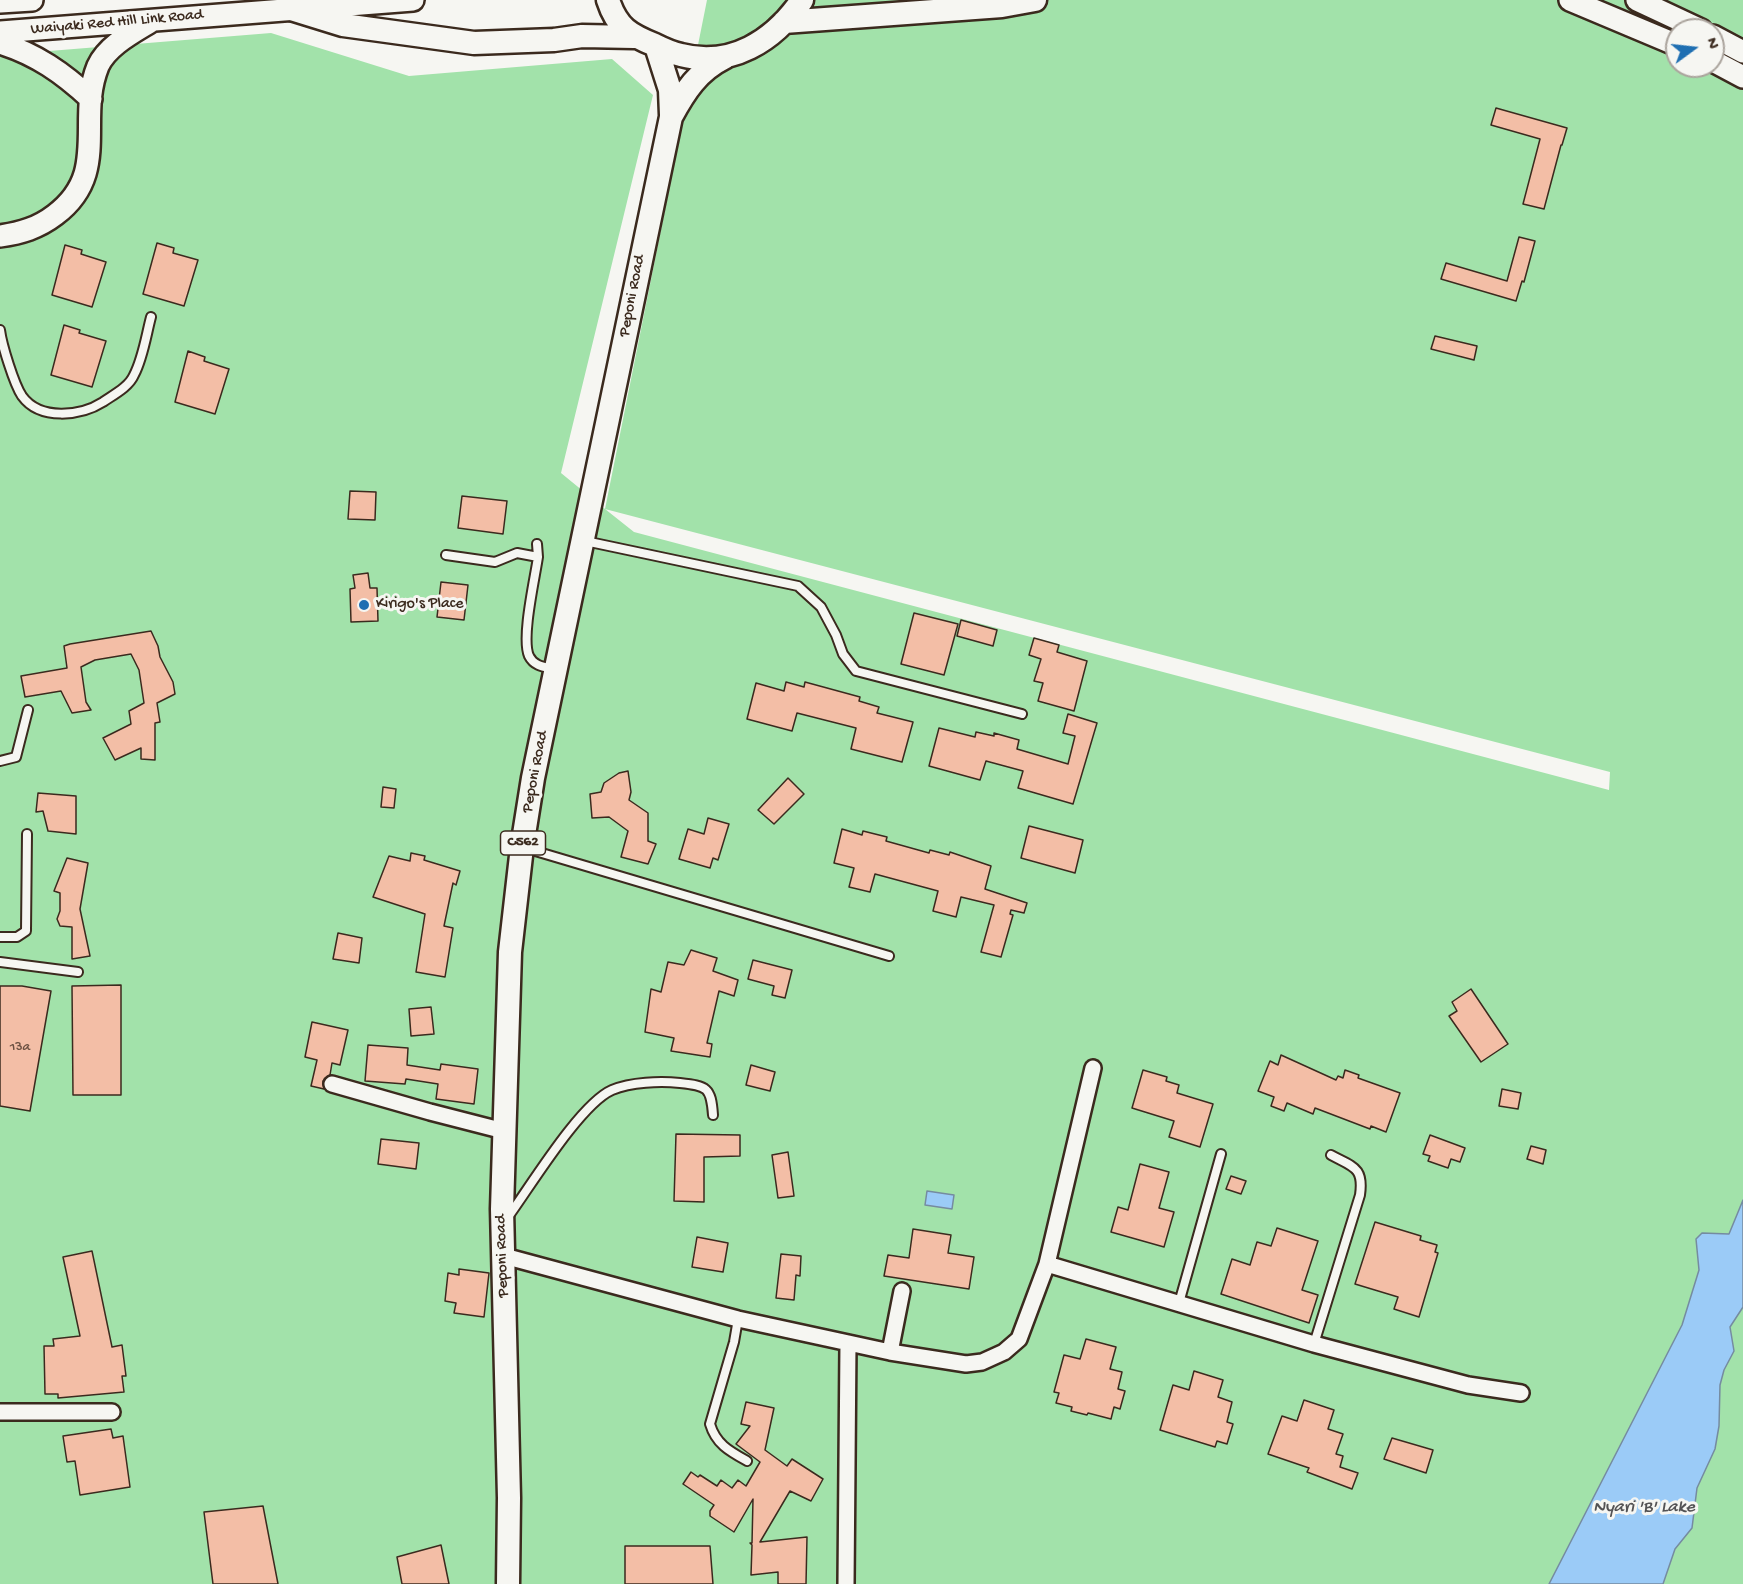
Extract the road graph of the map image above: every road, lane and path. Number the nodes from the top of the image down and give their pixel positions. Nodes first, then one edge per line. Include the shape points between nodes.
1 (32, 0) edge
2 (413, 0) edge
3 (608, 0) edge
4 (802, 0) edge
5 (1035, 0) edge
6 (1570, 0) edge
7 (1637, 0) edge
8 (0, 2) edge
9 (288, 8) junction
10 (1675, 18) edge
11 (152, 20) junction
12 (784, 22) junction
13 (0, 32) edge
14 (634, 37) junction
15 (1665, 40) edge
16 (1725, 42) edge
17 (0, 43) edge
18 (656, 46) junction
19 (1743, 52) edge
20 (724, 58) junction
21 (1725, 68) edge
22 (1743, 77) edge
23 (91, 99) junction
24 (671, 117) junction
25 (0, 236) edge
26 (151, 317) dead end
27 (0, 330) edge
28 (584, 541) junction
29 (537, 544) dead end
30 (446, 555) dead end
31 (538, 557) junction
32 (557, 669) junction
33 (28, 710) dead end
34 (1022, 714) dead end
35 (0, 760) edge
36 (27, 834) dead end
37 (522, 847) junction
38 (0, 937) edge
39 (889, 956) dead end
40 (0, 962) edge
41 (78, 972) dead end
42 (1093, 1068) dead end
43 (332, 1084) dead end
44 (713, 1115) dead end
45 (504, 1131) junction
46 (1221, 1154) dead end
47 (1331, 1155) dead end
48 (502, 1226) junction
49 (504, 1256) junction
50 (1047, 1264) junction
51 (902, 1291) dead end
52 (1179, 1303) junction
53 (738, 1319) junction
54 (848, 1343) junction
55 (1314, 1344) junction
56 (890, 1352) junction
57 (1521, 1393) dead end
58 (111, 1412) dead end
59 (0, 1413) edge
60 (747, 1461) dead end
61 (508, 1584) edge
62 (846, 1584) edge

1 - 8 main road, Waiyaki Red Hill Link Road
2 - 9 main road, Waiyaki Red Hill Link Road
3 - 14 main road via 617,22
4 - 12 main road, Peponi Road
5 - 12 main road via 1002,6
6 - 15 main road
7 - 10 main road
9 - 11 main road, Waiyaki Red Hill Link Road
9 - 14 main road via 343,25 474,43
11 - 13 main road, Waiyaki Red Hill Link Road
11 - 23 main road via 106,55 99,65
12 - 20 main road, Peponi Road via 759,42
14 - 18 main road
16 - 19 main road
17 - 23 main road via 35,56
18 - 20 main road via 678,55
18 - 24 main road, Peponi Road / C562 via 670,90
20 - 24 main road, Peponi Road / C562 via 692,82
21 - 22 main road
23 - 25 main road via 88,162 80,190 46,222 21,233
24 - 28 main road, Peponi Road / C562
26 - 27 lane via 134,377 92,409 62,415 39,410 22,397
28 - 32 main road, Peponi Road / C562
28 - 34 lane via 798,586 821,607 843,654 856,671
29 - 31 lane
30 - 31 lane via 495,562 517,553
31 - 32 lane via 527,634 529,655 538,666
32 - 37 main road, Peponi Road / C562
33 - 35 lane via 16,757
36 - 38 lane via 26,931 17,937
37 - 39 lane
37 - 45 main road, Peponi Road / C562 via 510,952
40 - 41 lane
42 - 50 street
43 - 45 street
44 - 48 lane via 711,1095 698,1085 631,1085 610,1091 582,1114
45 - 48 main road, Peponi Road / C562
46 - 52 lane
47 - 55 lane via 1354,1167 1362,1181
48 - 49 main road, Peponi Road / C562
49 - 53 street
49 - 61 main road, Peponi Road / C562
50 - 52 street
50 - 56 street via 1019,1338 1004,1352 966,1364
51 - 56 street
52 - 55 street
53 - 54 street
53 - 60 lane via 710,1424 723,1447
54 - 56 street
54 - 62 street
55 - 57 street via 1468,1384
58 - 59 street

